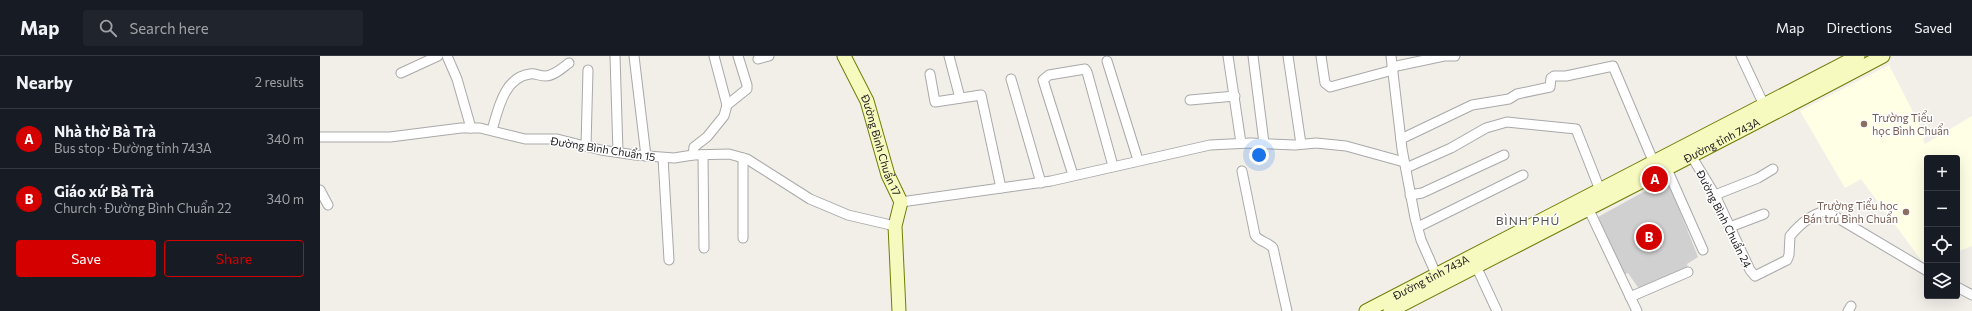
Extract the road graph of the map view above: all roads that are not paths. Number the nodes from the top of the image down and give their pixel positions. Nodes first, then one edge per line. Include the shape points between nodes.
1 (438, 56) edge
2 (448, 56) edge
3 (615, 56) edge
4 (634, 56) edge
5 (714, 56) edge
6 (738, 56) edge
7 (769, 56) edge
8 (844, 56) edge
9 (949, 56) edge
10 (1228, 56) edge
11 (1253, 56) edge
12 (1288, 56) edge
13 (1321, 56) edge
14 (1391, 56) edge
15 (1455, 56) edge
16 (1613, 56) edge
17 (1741, 56) edge
18 (1858, 56) edge
19 (1882, 56) edge
20 (758, 59) dead end
21 (1107, 62) dead end
22 (569, 63) dead end
23 (1613, 66) junction
24 (1392, 69) junction
25 (588, 70) dead end
26 (401, 73) dead end
27 (930, 74) dead end
28 (1010, 79) dead end
29 (1235, 96) junction
30 (960, 98) junction
31 (1190, 100) dead end
32 (727, 105) junction
33 (1764, 105) junction
34 (471, 128) junction
35 (492, 130) junction
36 (320, 137) edge
37 (1401, 139) junction
38 (1241, 143) junction
39 (1264, 143) junction
40 (1301, 144) junction
41 (586, 146) junction
42 (618, 152) junction
43 (693, 155) junction
44 (703, 155) junction
45 (1504, 155) dead end
46 (646, 156) junction
47 (1692, 157) junction
48 (663, 158) junction
49 (743, 158) junction
50 (1138, 160) junction
51 (1654, 163) junction
52 (1405, 165) junction
53 (1113, 166) junction
54 (1667, 169) junction
55 (1774, 169) dead end
56 (1242, 171) dead end
57 (1073, 175) junction
58 (1523, 175) dead end
59 (1641, 175) junction
60 (1041, 182) junction
61 (1001, 188) junction
62 (320, 190) edge
63 (1600, 190) junction
64 (1410, 195) junction
65 (1715, 195) junction
66 (901, 202) junction
67 (328, 205) dead end
68 (1588, 208) junction
69 (1764, 214) dead end
70 (895, 226) junction
71 (1730, 227) junction
72 (1418, 228) junction
73 (743, 238) dead end
74 (704, 248) dead end
75 (1703, 250) dead end
76 (669, 260) dead end
77 (1476, 266) junction
78 (1924, 269) edge
79 (1688, 272) dead end
80 (1436, 274) junction
81 (1960, 289) edge
82 (1972, 295) edge
83 (1630, 298) junction
84 (899, 311) edge
85 (1287, 311) edge
86 (1366, 311) edge
87 (1390, 311) edge
88 (1497, 311) edge
89 (1637, 311) edge

1 - 26 street
2 - 34 street
3 - 42 street
4 - 46 street
5 - 32 street
6 - 32 street via 747,89
7 - 20 street
8 - 66 main road, Đường Bình Chuẩn 17 via 866,101 888,175
9 - 30 street
10 - 29 street
11 - 39 street
12 - 40 street
13 - 24 street via 1325,83 1330,87
14 - 24 street
15 - 24 street via 1444,56
16 - 23 street
17 - 33 street
18 - 33 main road, Đường tỉnh 743A
19 - 47 main road, Đường tỉnh 743A
21 - 50 street
22 - 35 street via 557,72 545,76 527,74 515,81 500,101
23 - 37 street via 1552,77 1550,88 1467,108
23 - 51 street
24 - 37 street
25 - 41 street
27 - 30 street via 935,102
28 - 60 street
29 - 31 street
29 - 38 street
30 - 61 street via 980,95
32 - 43 street via 724,116 694,148
33 - 51 main road, Đường tỉnh 743A
34 - 35 street, Đường Bình Chuẩn 15
34 - 36 street, Đường Bình Chuẩn 15 via 390,137
35 - 41 street, Đường Bình Chuẩn 15 via 525,139 556,139
37 - 52 street
38 - 39 street
38 - 50 street via 1210,145
39 - 40 street
40 - 52 street via 1346,146
41 - 42 street, Đường Bình Chuẩn 15
42 - 46 street, Đường Bình Chuẩn 15
43 - 44 street, Đường Bình Chuẩn 15
43 - 48 street, Đường Bình Chuẩn 15
44 - 49 street, Đường Bình Chuẩn 15 via 729,154
44 - 74 street
45 - 64 street via 1422,193
46 - 48 street, Đường Bình Chuẩn 15
47 - 54 main road, Đường tỉnh 743A
47 - 65 street, Đường Bình Chuẩn 24
48 - 76 street
49 - 70 street, Đường Bình Chuẩn 15 via 810,199 848,214
49 - 73 street
50 - 53 street
51 - 59 main road, Đường tỉnh 743A
52 - 63 street via 1452,148 1486,128 1507,122 1553,126 1576,129
52 - 64 street
53 - 57 street
53 - 57 street via 1087,72 1085,70 1049,75 1043,80
54 - 59 main road, Đường tỉnh 743A
54 - 75 street
55 - 65 street
56 - 85 street via 1255,235 1273,248
57 - 60 street
58 - 72 street
59 - 63 main road, Đường tỉnh 743A
59 - 68 main road, Đường tỉnh 743A
60 - 61 street
61 - 66 street
62 - 67 street
63 - 80 main road, Đường tỉnh 743A
64 - 72 street
65 - 71 street, Đường Bình Chuẩn 24
66 - 70 main road, Đường Bình Chuẩn 17
68 - 77 main road, Đường tỉnh 743A
68 - 83 street
69 - 71 street
70 - 84 main road, Đường Bình Chuẩn 17
71 - 78 street, Đường Bình Chuẩn 24 via 1755,276 1787,260 1790,236 1806,220 1826,211
72 - 80 street
77 - 87 main road, Đường tỉnh 743A
77 - 88 street
79 - 83 street
80 - 86 main road, Đường tỉnh 743A
81 - 82 street
83 - 89 street

